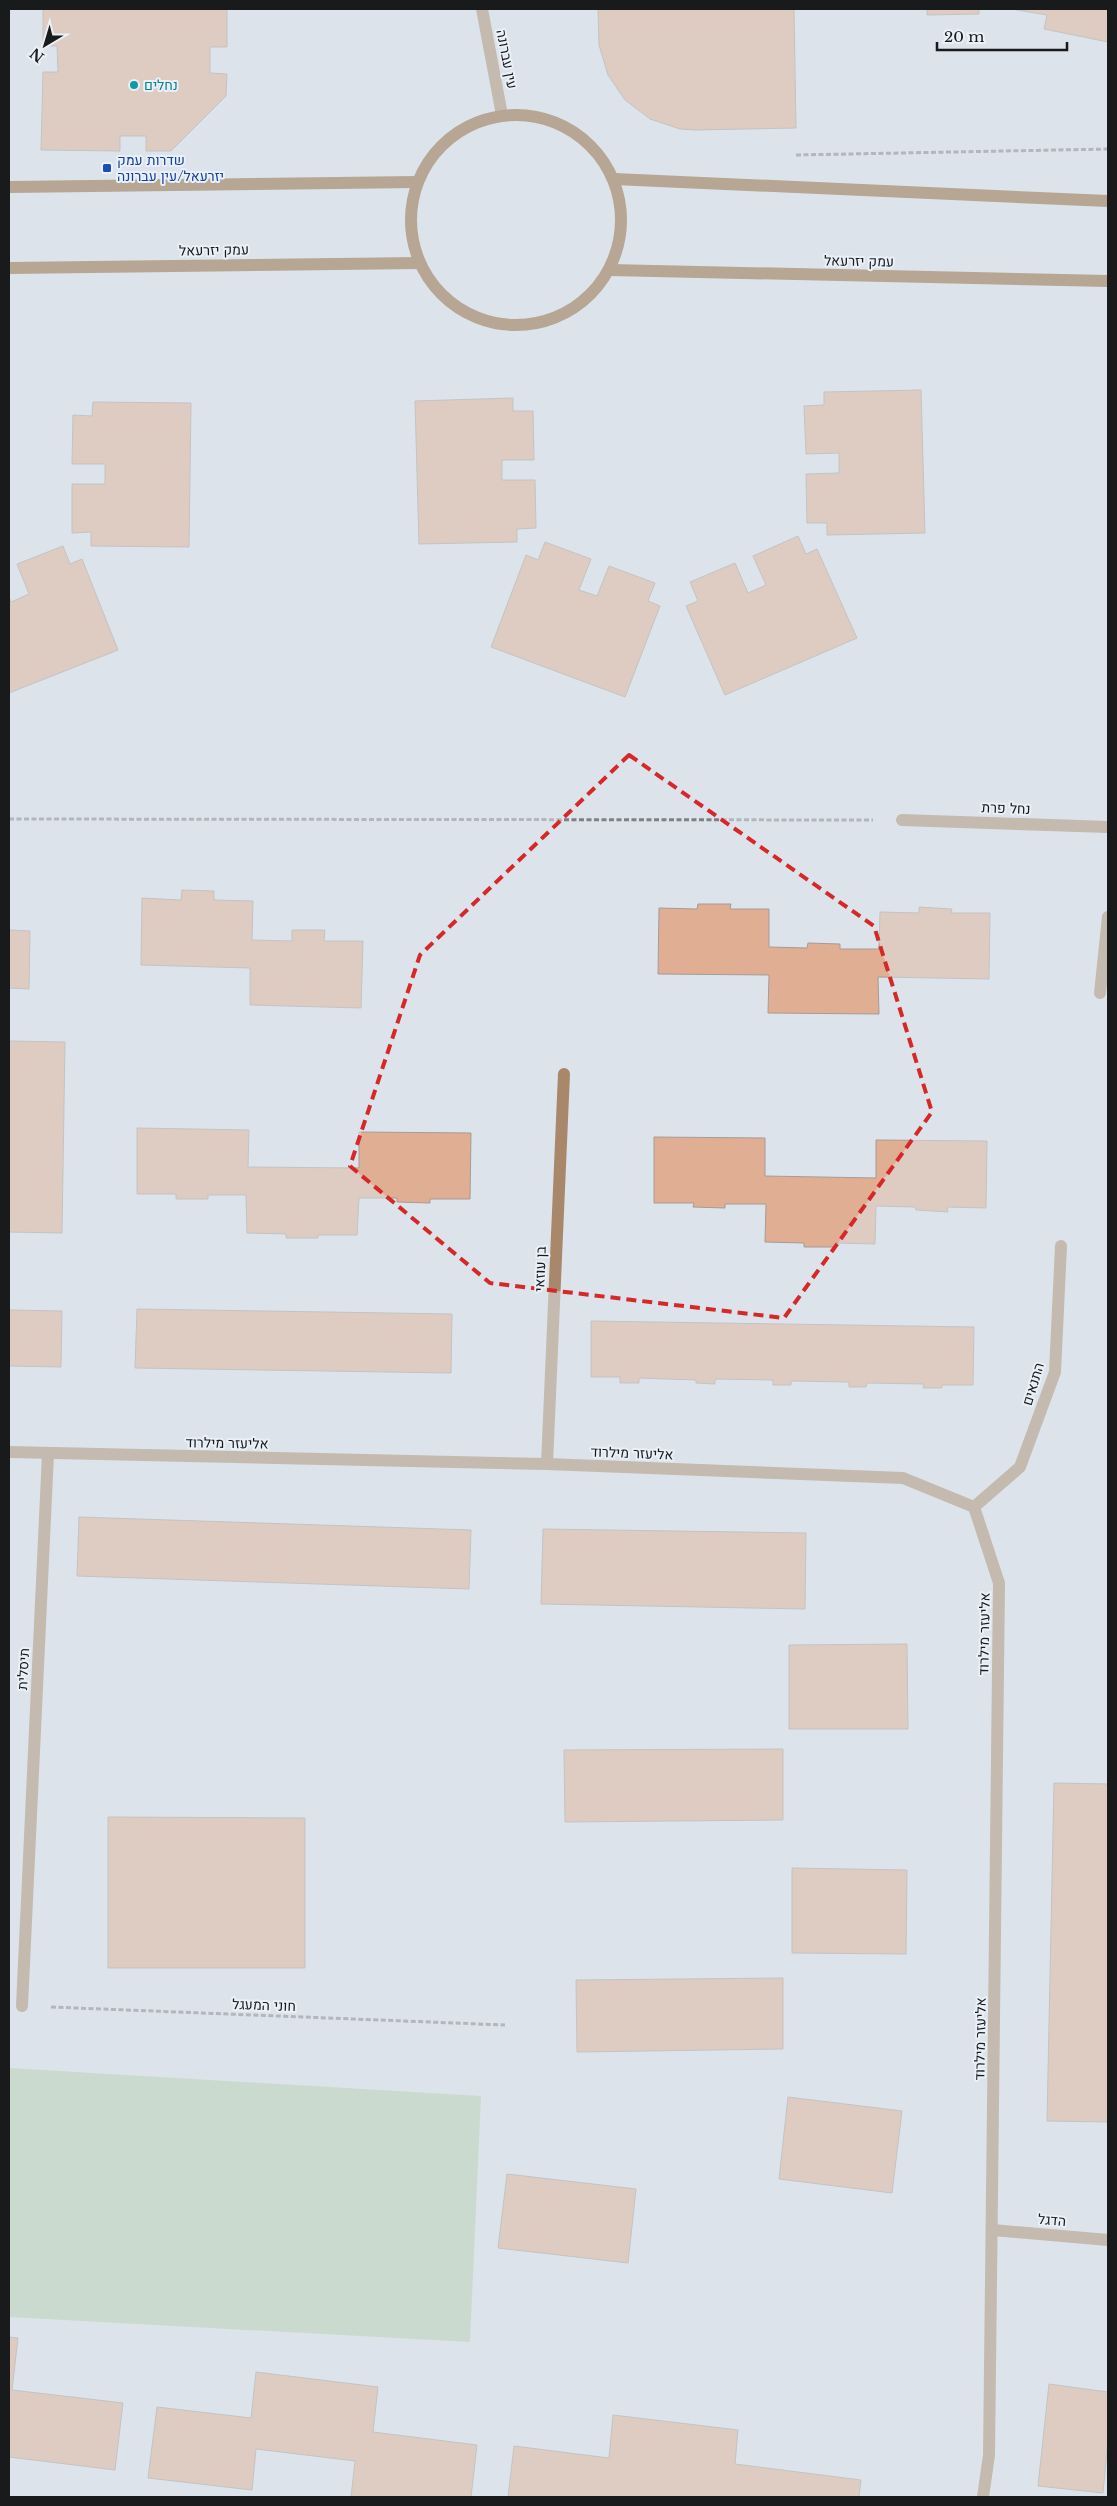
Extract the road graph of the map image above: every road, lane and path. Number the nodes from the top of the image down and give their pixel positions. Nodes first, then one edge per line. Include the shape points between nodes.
1 (482, 9) edge
2 (502, 115) junction
3 (1108, 149) edge
4 (792, 155) dead end
5 (614, 180) junction
6 (417, 182) junction
7 (9, 188) edge
8 (1108, 201) edge
9 (419, 262) junction
10 (9, 268) edge
11 (610, 270) junction
12 (1108, 281) edge
13 (9, 819) edge
14 (902, 820) joint
15 (1108, 827) edge
16 (1108, 916) edge
17 (1100, 993) dead end
18 (564, 1074) dead end
19 (1061, 1246) dead end
20 (9, 1452) edge
21 (48, 1454) junction
22 (548, 1464) junction
23 (974, 1507) junction
24 (22, 2006) joint
25 (505, 2025) dead end
26 (993, 2230) junction
27 (1108, 2240) edge
28 (983, 2497) edge

1 - 2 street, עין עברונה
2 - 5 main road via 556,122 580,137 600,156
2 - 6 main road via 475,123 450,137 430,158
3 - 4 path
5 - 8 main road
5 - 11 main road via 622,216 617,253
6 - 7 main road
6 - 9 main road via 411,209 411,236
9 - 10 main road, עמק יזרעאל
9 - 11 main road via 435,288 456,307 483,321 512,326 542,323 569,312 592,294
11 - 12 main road, עמק יזרעאל
13 - 14 path
14 - 15 street, נחל פרת
16 - 17 street
18 - 22 street, בן עוזאי
19 - 23 street, התנאים via 1055,1372 1020,1467
20 - 21 street, אליעזר מילרוד
21 - 22 street, אליעזר מילרוד
21 - 24 street, תיסלית
22 - 23 street, אליעזר מילרוד via 902,1478
23 - 26 street, אליעזר מילרוד via 1000,1583
24 - 25 path, חוני המעגל
26 - 27 street, הדגל
26 - 28 street, אליעזר מילרוד via 989,2455

